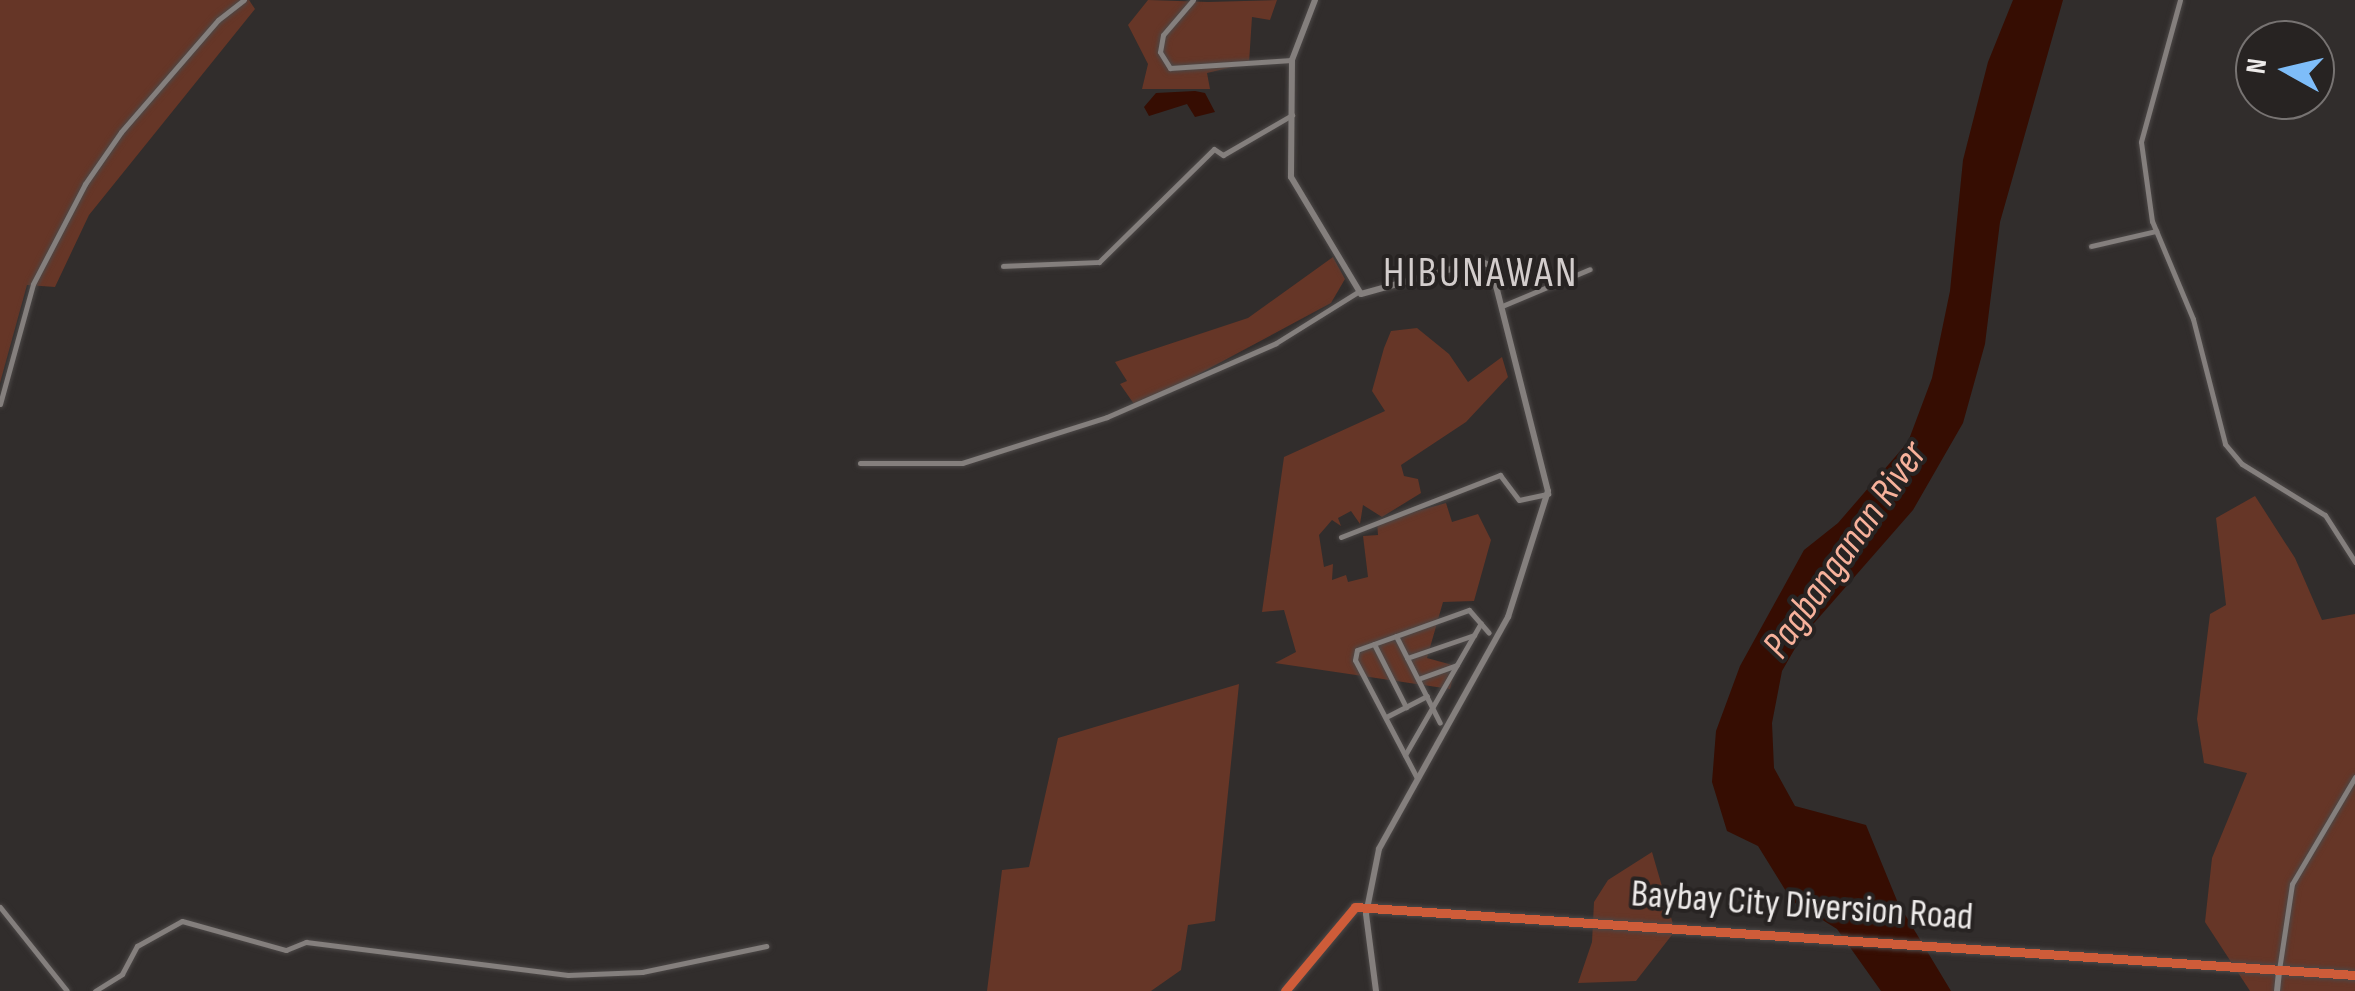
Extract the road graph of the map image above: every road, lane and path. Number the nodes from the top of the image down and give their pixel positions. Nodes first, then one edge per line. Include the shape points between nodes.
1 (244, 0) edge
2 (1193, 0) edge
3 (1314, 0) edge
4 (2180, 0) edge
5 (1292, 60) junction
6 (1292, 115) junction
7 (2156, 231) junction
8 (2091, 246) dead end
9 (1002, 266) dead end
10 (1590, 270) dead end
11 (1358, 292) junction
12 (1502, 306) junction
13 (0, 404) edge
14 (860, 464) dead end
15 (1548, 494) junction
16 (1341, 536) dead end
17 (2355, 562) edge
18 (1482, 622) junction
19 (1489, 633) dead end
20 (1396, 636) junction
21 (1474, 636) junction
22 (1374, 644) junction
23 (1407, 658) junction
24 (1457, 665) junction
25 (1418, 679) junction
26 (1426, 696) junction
27 (1406, 707) junction
28 (1432, 708) junction
29 (1386, 717) junction
30 (1440, 723) dead end
31 (1405, 754) junction
32 (2355, 777) edge
33 (1417, 778) junction
34 (0, 907) edge
35 (1366, 908) junction
36 (766, 946) dead end
37 (2279, 972) junction
38 (2355, 975) edge
39 (66, 991) edge
40 (94, 991) edge
41 (1285, 991) edge
42 (1376, 991) edge
43 (2277, 991) edge

1 - 13 street via 218,20 121,132 85,184 33,284
2 - 5 street via 1163,35 1160,52 1170,68
3 - 5 street
4 - 7 street via 2141,142
5 - 6 street
6 - 9 street via 1223,155 1214,150 1099,262
6 - 11 street via 1291,177
7 - 8 street
7 - 17 street via 2194,322 2225,443 2242,464 2325,516
10 - 12 street
11 - 12 street via 1483,261
11 - 14 street via 1276,343 1106,417 962,464
12 - 15 street
15 - 16 street via 1520,500 1500,475
15 - 33 street via 1510,614 1465,688 1443,744
18 - 19 street
18 - 20 street via 1469,610
18 - 21 street
20 - 22 street
20 - 23 street
21 - 23 street
21 - 24 street
22 - 27 street
22 - 29 street via 1358,650 1355,660
23 - 25 street
24 - 25 street
24 - 28 street
25 - 26 street
26 - 27 street
26 - 28 street
27 - 29 street
28 - 30 street
28 - 31 street
29 - 31 street
31 - 33 street
32 - 37 street via 2292,884 2283,909
33 - 35 street via 1392,816
34 - 39 street
35 - 37 highway, Baybay City Diversion Road
35 - 41 highway via 1346,910
35 - 42 street
36 - 40 street via 642,972 568,975 306,942 286,950 182,922 137,946 122,974
37 - 38 highway, Baybay City Diversion Road
37 - 43 street

